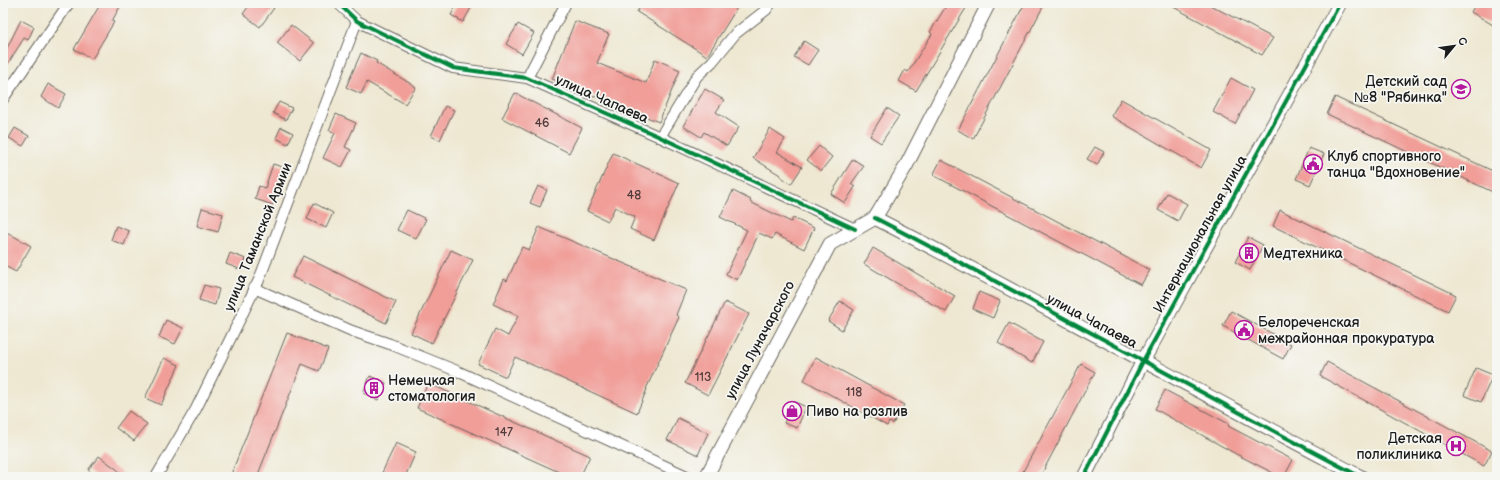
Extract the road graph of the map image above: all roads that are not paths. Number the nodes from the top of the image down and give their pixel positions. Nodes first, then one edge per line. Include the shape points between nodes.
1 (69, 3) edge
2 (338, 3) edge
3 (566, 3) edge
4 (771, 3) edge
5 (989, 3) edge
6 (1340, 3) edge
7 (357, 21) junction
8 (527, 78) junction
9 (3, 100) edge
10 (660, 137) junction
11 (875, 218) junction
12 (855, 229) junction
13 (254, 288) junction
14 (1143, 361) junction
15 (156, 477) edge
16 (689, 477) edge
17 (706, 477) edge
18 (1084, 477) edge
19 (1361, 477) edge

1 - 9 street
2 - 7 street, улица Чапаева
3 - 8 street
4 - 10 street via 766,10 735,34 697,76
5 - 11 street via 906,166
6 - 14 street, Интернациональная улица
7 - 8 street, улица Чапаева via 453,68
7 - 13 street, улица Таманской Армии
8 - 10 street, улица Чапаева
10 - 12 street, улица Чапаева
11 - 12 street
11 - 14 street, улица Чапаева
12 - 17 street, улица Луначарского via 830,244
13 - 15 street, улица Таманской Армии via 196,409
13 - 16 street via 352,331 457,371
14 - 18 street, Интернациональная улица
14 - 19 street, улица Чапаева

